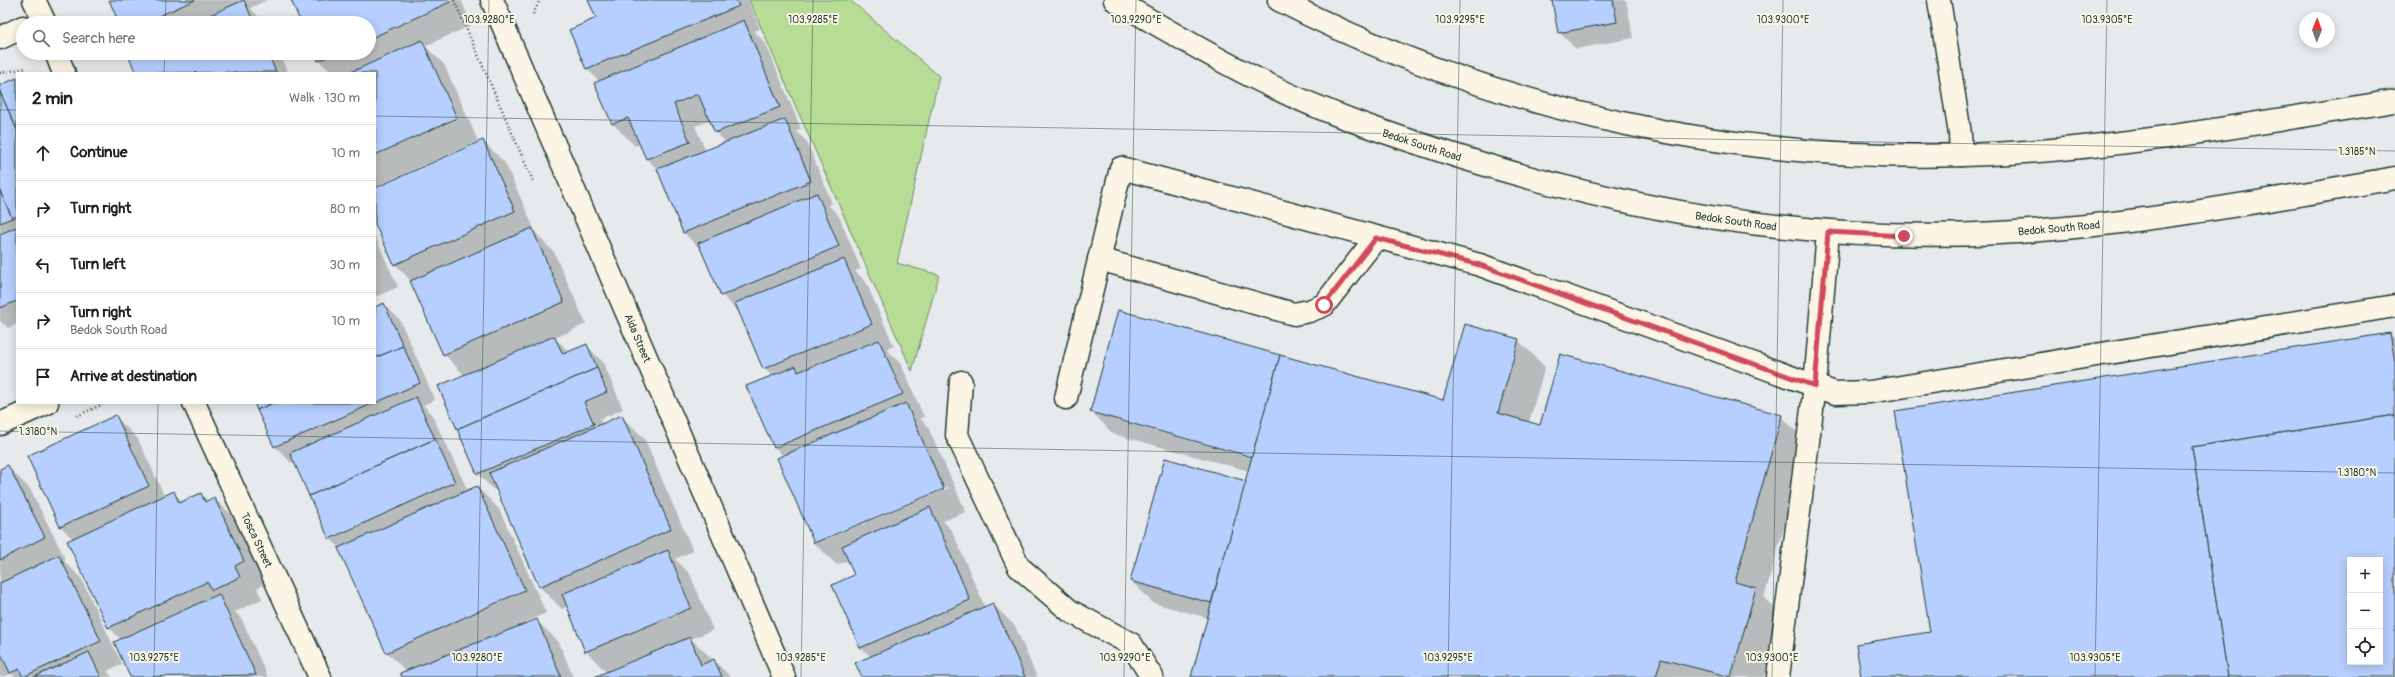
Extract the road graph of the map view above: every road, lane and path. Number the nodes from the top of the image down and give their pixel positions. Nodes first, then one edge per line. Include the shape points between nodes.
1 (492, 0) edge
2 (1115, 0) edge
3 (1278, 0) edge
4 (1939, 0) edge
5 (16, 30) edge
6 (0, 38) edge
7 (59, 60) edge
8 (34, 68) dead end
9 (64, 72) edge
10 (0, 73) edge
11 (2395, 101) edge
12 (1961, 155) junction
13 (2395, 178) edge
14 (1828, 232) junction
15 (1376, 238) junction
16 (1099, 259) junction
17 (2395, 306) edge
18 (961, 382) dead end
19 (1815, 386) junction
20 (1066, 398) dead end
21 (45, 404) edge
22 (194, 404) edge
23 (0, 424) edge
24 (320, 677) edge
25 (784, 677) edge
26 (1152, 677) edge
27 (1778, 677) edge

1 - 25 main road, Aida Street
2 - 14 main road, Bedok South Road via 1268,85 1375,130 1588,195 1695,216
3 - 12 main road via 1322,22 1416,62 1511,94 1616,122 1714,140 1824,152 1910,156
4 - 12 main road
5 - 6 main road
7 - 9 main road
8 - 10 path
11 - 12 main road via 2091,146
13 - 14 main road, Bedok South Road via 2219,208 2097,225 1999,233 1904,236
14 - 19 main road
15 - 16 main road via 1324,305 1294,314
15 - 16 main road via 1121,168
15 - 19 main road via 1480,265
16 - 20 main road
17 - 19 main road via 1870,392 1836,393
18 - 26 main road via 956,435 1019,567 1070,611 1131,644
19 - 27 main road
21 - 23 main road
22 - 24 main road, Tosca Street

